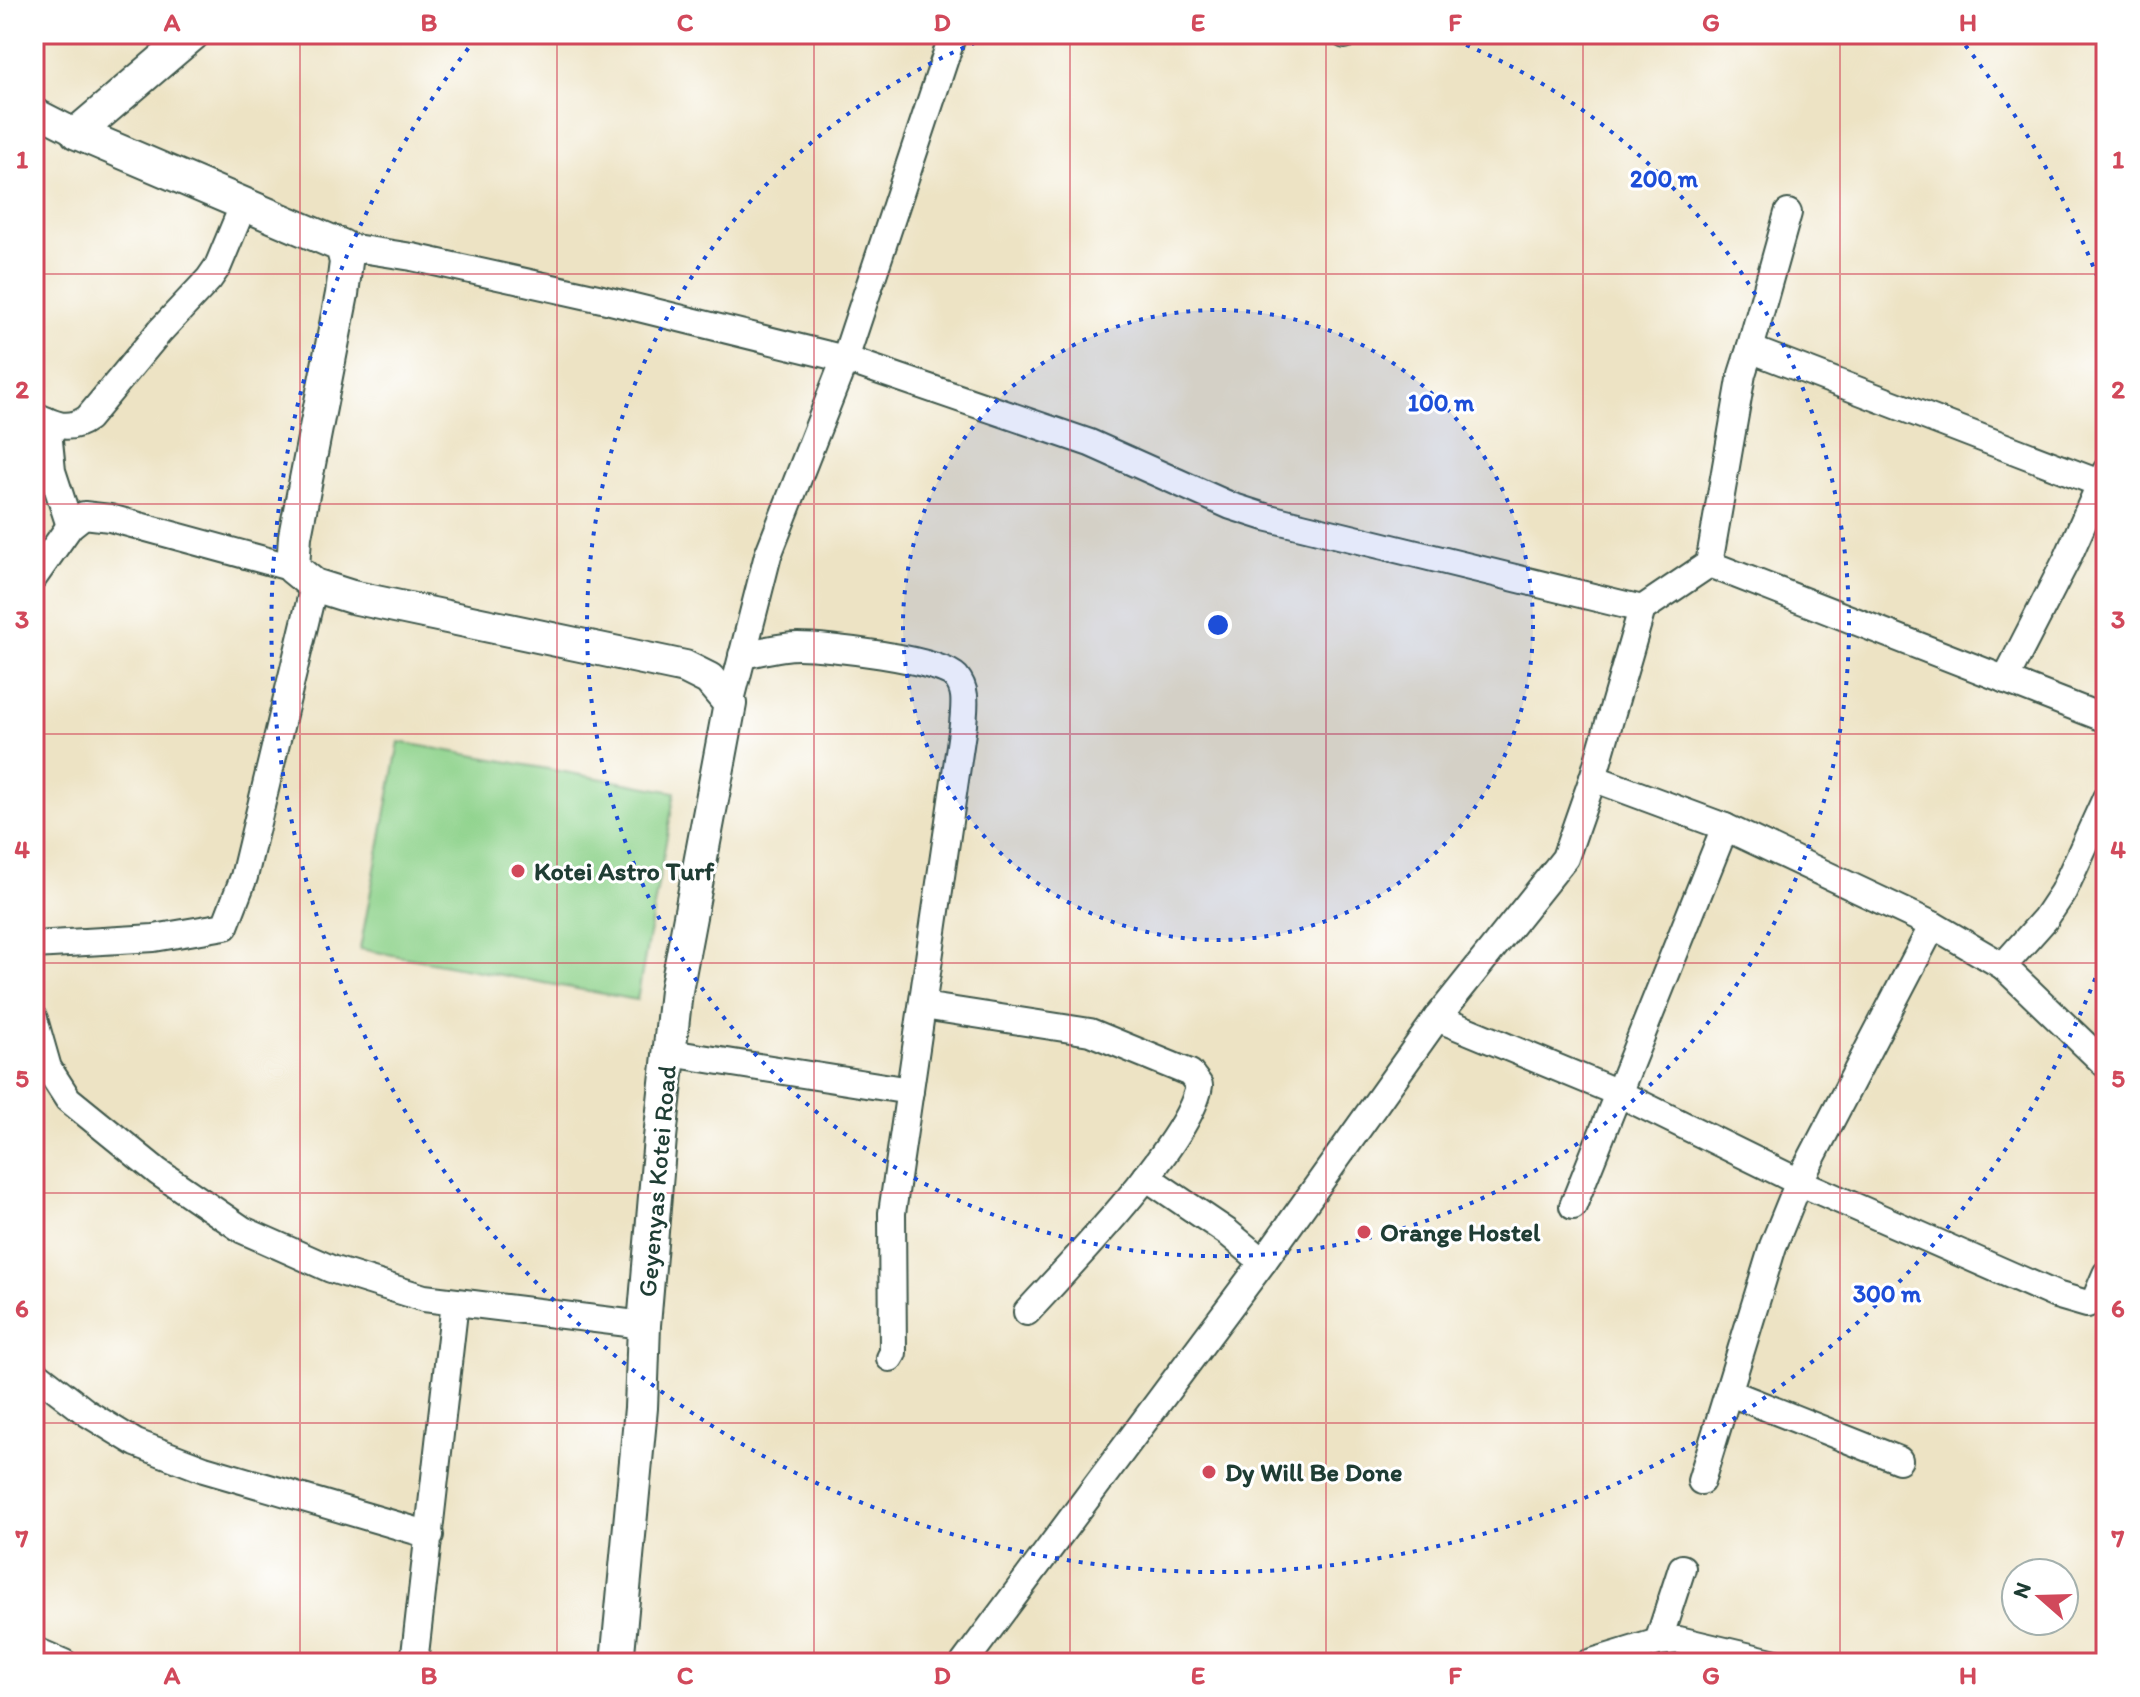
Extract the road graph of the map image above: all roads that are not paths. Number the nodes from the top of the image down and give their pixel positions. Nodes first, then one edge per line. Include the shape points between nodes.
1 (193, 34) edge
2 (953, 34) edge
3 (34, 111) edge
4 (77, 133) junction
5 (243, 206) junction
6 (1788, 213) dead end
7 (342, 246) junction
8 (1750, 349) junction
9 (845, 359) junction
10 (41, 418) edge
11 (2102, 477) edge
12 (70, 526) junction
13 (1709, 564) junction
14 (34, 577) edge
15 (303, 577) junction
16 (1642, 609) junction
17 (742, 655) junction
18 (2005, 680) junction
19 (730, 704) junction
20 (2106, 719) edge
21 (1593, 778) junction
22 (2106, 798) edge
23 (1725, 827) junction
24 (1933, 925) junction
25 (34, 945) edge
26 (2003, 966) junction
27 (923, 1006) junction
28 (1437, 1018) junction
29 (34, 1019) edge
30 (670, 1053) junction
31 (2106, 1065) edge
32 (41, 1073) edge
33 (910, 1091) junction
34 (1616, 1092) junction
35 (1146, 1177) junction
36 (1799, 1182) junction
37 (1573, 1206) dead end
38 (1263, 1262) junction
39 (2106, 1274) edge
40 (455, 1302) junction
41 (1027, 1312) dead end
42 (644, 1325) junction
43 (890, 1358) dead end
44 (34, 1372) edge
45 (1728, 1392) junction
46 (1899, 1460) dead end
47 (1701, 1481) dead end
48 (430, 1535) junction
49 (1682, 1568) dead end
50 (1658, 1642) junction
51 (34, 1650) edge
52 (64, 1663) edge
53 (414, 1663) edge
54 (617, 1663) edge
55 (964, 1663) edge
56 (1589, 1663) edge
57 (1776, 1663) edge

1 - 4 street
2 - 9 street
3 - 4 street
4 - 5 street
5 - 7 street
5 - 10 street via 209,279 88,418 77,426
6 - 8 street
7 - 9 street via 602,299
7 - 15 street via 342,294 295,536
8 - 11 street
8 - 13 street
9 - 16 street via 1090,443 1265,517
9 - 17 street via 768,555
10 - 12 street
11 - 18 street
12 - 14 street
12 - 15 street via 84,515 110,518
13 - 16 street
13 - 18 street
15 - 19 street via 352,597 685,667 709,679
15 - 25 street via 244,877 225,926 154,938
16 - 21 street
17 - 19 street
17 - 27 street via 796,646 867,653 938,667 955,675 965,691
18 - 20 street
19 - 30 street, Geyenyas Kotei Road via 688,922
21 - 23 street
21 - 28 street via 1565,858
22 - 26 street via 2063,892
23 - 24 street
23 - 34 street
24 - 26 street
24 - 36 street
26 - 31 street
27 - 33 street
27 - 35 street via 1090,1032 1190,1073 1199,1085 1197,1098
28 - 34 street
28 - 38 street
29 - 32 street
30 - 33 street
30 - 42 street, Geyenyas Kotei Road
32 - 40 street via 158,1172 243,1230 331,1269 393,1290
33 - 43 street via 892,1213
34 - 36 street
34 - 37 street
35 - 38 street
35 - 41 street
36 - 39 street via 2056,1295 2087,1304 2095,1300
36 - 45 street via 1773,1246
38 - 55 street
40 - 42 street
40 - 48 street
42 - 54 street, Geyenyas Kotei Road
44 - 48 street via 136,1443 204,1469
45 - 46 street
45 - 47 street
48 - 53 street
49 - 50 street
50 - 56 street
50 - 57 street via 1695,1642
51 - 52 street

